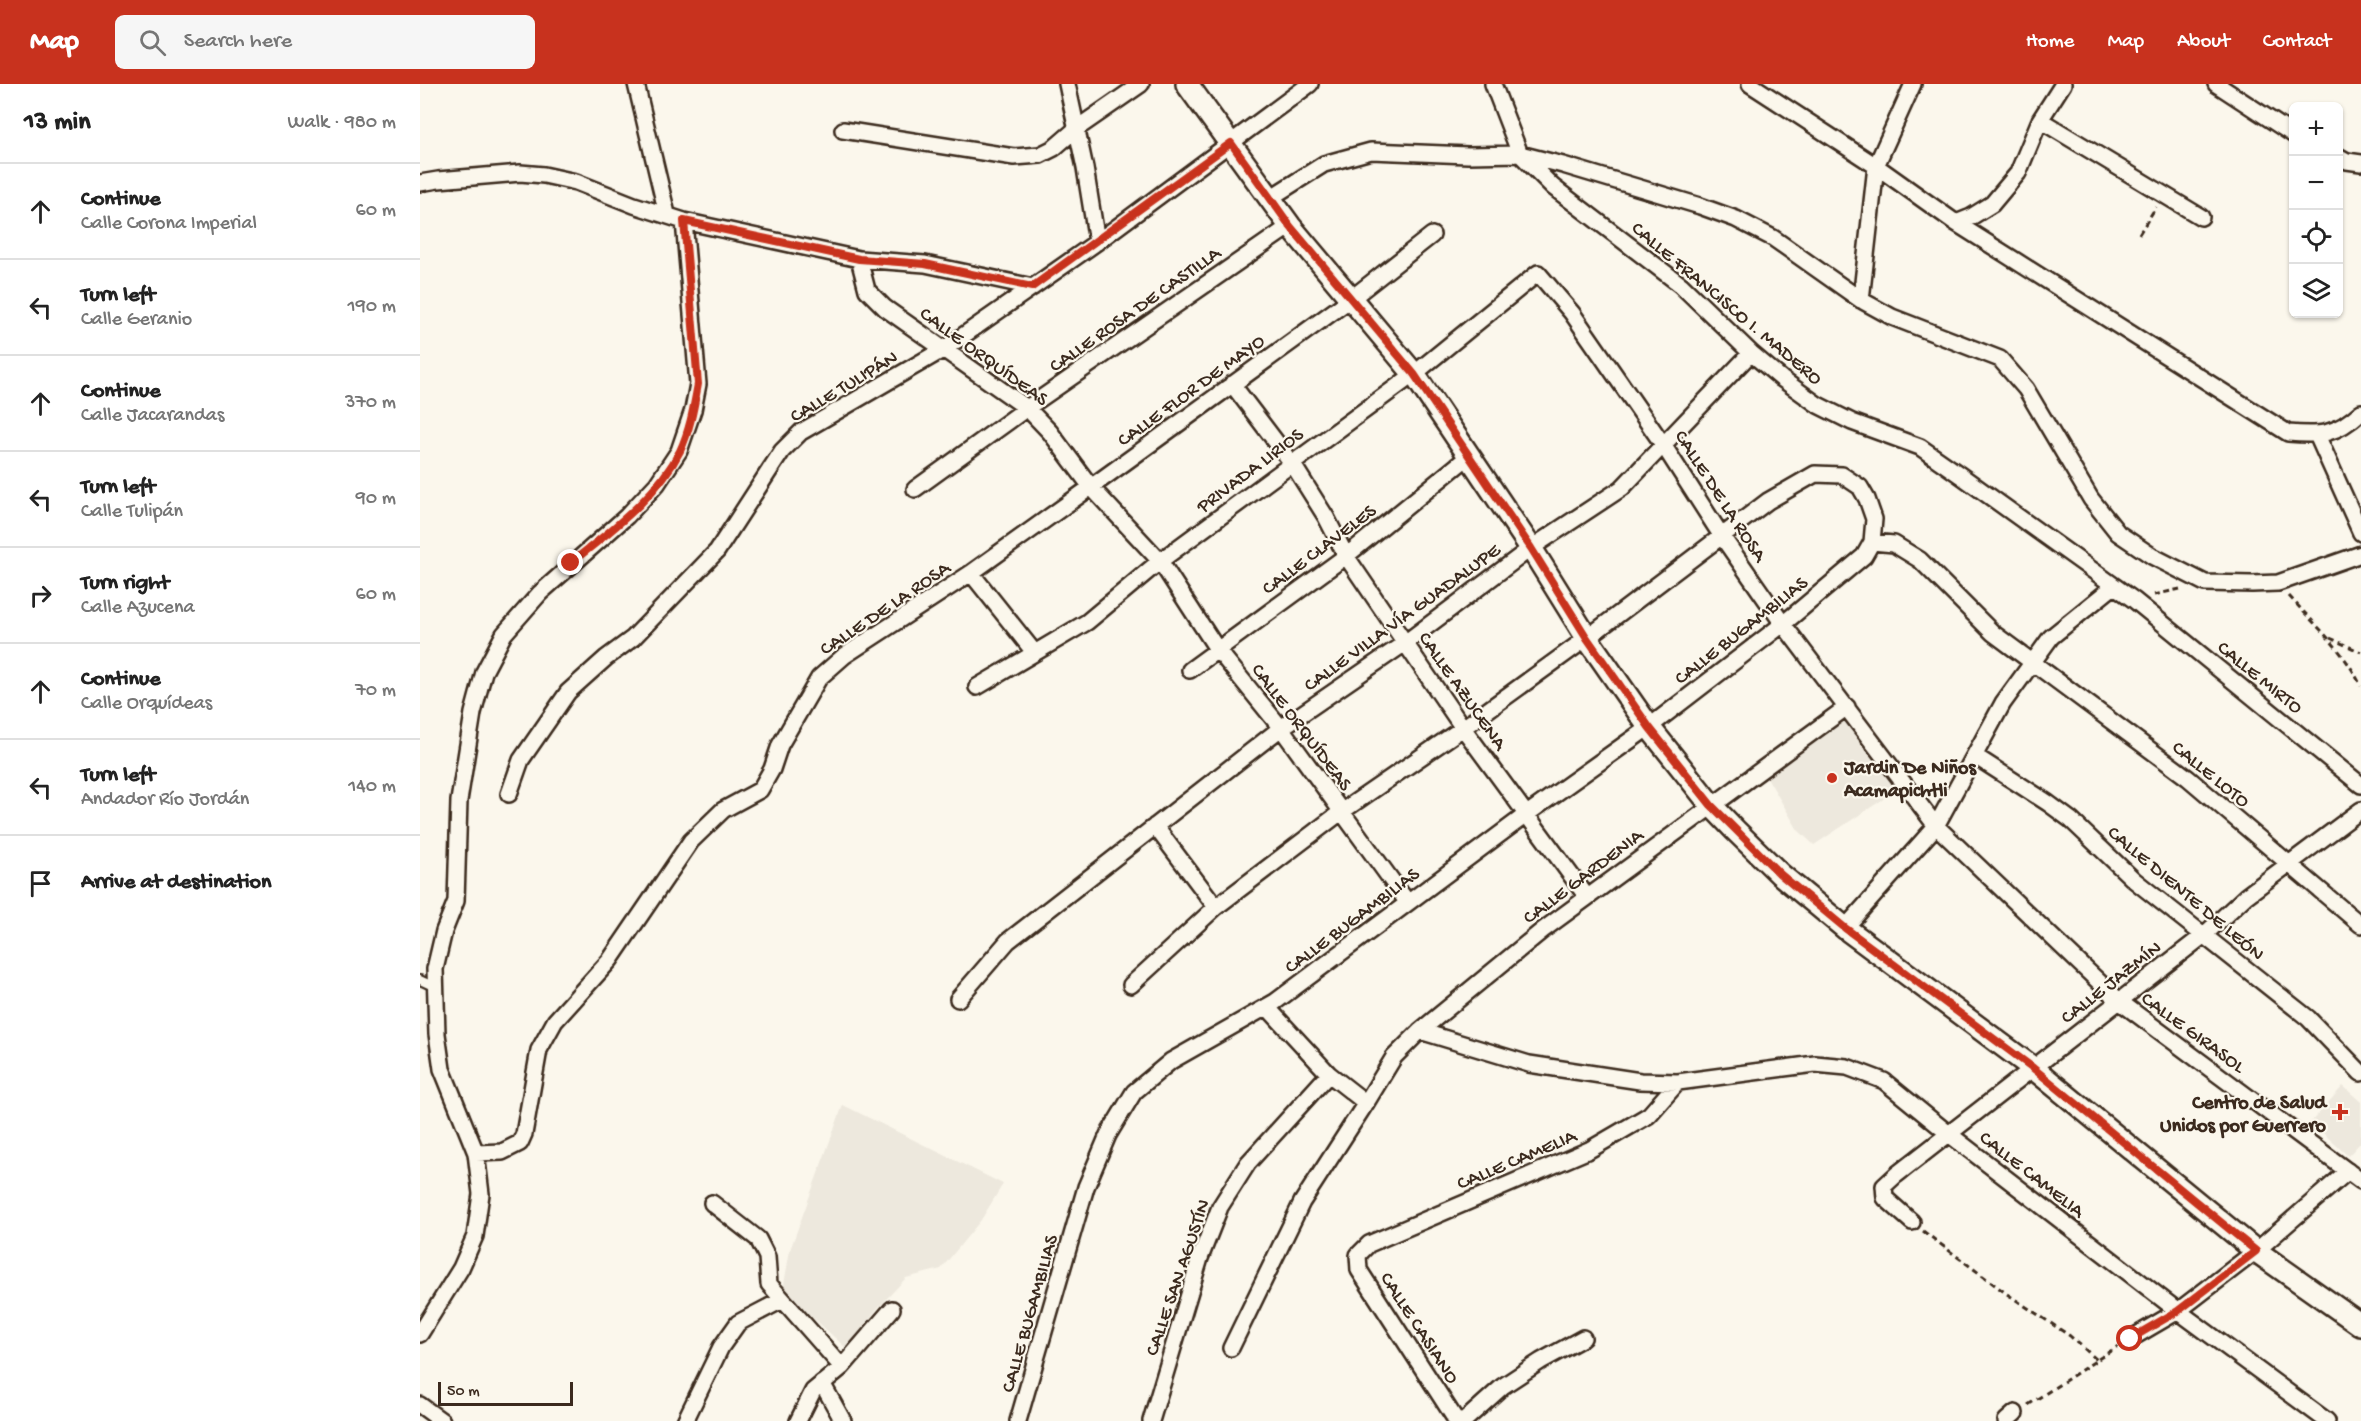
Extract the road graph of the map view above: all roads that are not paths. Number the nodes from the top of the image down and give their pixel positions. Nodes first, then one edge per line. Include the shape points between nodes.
1 (636, 84) edge
2 (1067, 84) edge
3 (1141, 84) edge
4 (1187, 84) edge
5 (1310, 84) edge
6 (1493, 84) edge
7 (1750, 84) edge
8 (1913, 84) edge
9 (2063, 84) edge
10 (2216, 84) edge
11 (2040, 120) junction
12 (1076, 129) junction
13 (843, 130) dead end
14 (2289, 132) edge
15 (1231, 143) junction
16 (1521, 154) junction
17 (2343, 158) edge
18 (2361, 163) edge
19 (1876, 166) junction
20 (420, 183) edge
21 (1270, 198) junction
22 (667, 214) junction
23 (2201, 217) dead end
24 (684, 221) junction
25 (1956, 223) junction
26 (1290, 226) junction
27 (1432, 235) dead end
28 (1096, 242) junction
29 (859, 259) junction
30 (1538, 273) joint
31 (1032, 287) junction
32 (1352, 298) junction
33 (1861, 300) junction
34 (944, 349) junction
35 (1751, 352) junction
36 (1414, 374) junction
37 (1232, 384) junction
38 (1028, 408) junction
39 (2361, 412) edge
40 (2317, 435) junction
41 (1662, 443) junction
42 (1469, 456) junction
43 (1292, 463) junction
44 (1091, 487) junction
45 (915, 489) dead end
46 (2361, 533) edge
47 (1721, 535) junction
48 (1872, 542) junction
49 (1531, 548) junction
50 (2361, 554) edge
51 (1346, 555) junction
52 (1160, 561) junction
53 (971, 573) junction
54 (2114, 586) junction
55 (2134, 600) joint
56 (1783, 624) junction
57 (1587, 638) junction
58 (1405, 643) junction
59 (1217, 649) junction
60 (1034, 652) junction
61 (2032, 662) junction
62 (1190, 670) dead end
63 (977, 687) dead end
64 (1847, 707) junction
65 (1649, 727) junction
66 (1281, 728) junction
67 (1463, 728) junction
68 (1975, 756) junction
69 (2361, 785) edge
70 (509, 794) dead end
71 (1711, 805) junction
72 (2361, 810) edge
73 (1341, 812) junction
74 (1527, 814) junction
75 (1155, 826) junction
76 (1936, 826) junction
77 (2289, 864) junction
78 (1587, 897) junction
79 (1408, 903) junction
80 (1216, 907) junction
81 (2361, 925) edge
82 (1845, 928) junction
83 (2204, 935) junction
84 (420, 980) edge
85 (1131, 985) dead end
86 (435, 988) junction
87 (958, 999) dead end
88 (2118, 1001) junction
89 (1267, 1007) junction
90 (1420, 1031) junction
91 (2033, 1068) junction
92 (2361, 1073) edge
93 (1329, 1074) junction
94 (1678, 1082) junction
95 (1366, 1103) junction
96 (1949, 1134) junction
97 (476, 1153) junction
98 (2348, 1171) junction
99 (2361, 1181) edge
100 (712, 1203) dead end
101 (1912, 1222) road end
102 (2256, 1251) junction
103 (1358, 1255) joint
104 (782, 1300) junction
105 (892, 1309) dead end
106 (2178, 1311) junction
107 (426, 1315) edge
108 (2361, 1325) edge
109 (420, 1334) edge
110 (1583, 1338) dead end
111 (2130, 1339) road end
112 (1231, 1348) dead end
113 (842, 1367) junction
114 (822, 1383) junction
115 (420, 1405) edge
116 (442, 1421) edge
117 (685, 1421) edge
118 (798, 1421) edge
119 (843, 1421) edge
120 (1018, 1421) edge
121 (1151, 1421) edge
122 (1455, 1421) edge
123 (1464, 1421) edge
124 (2327, 1421) edge

1 - 22 street
2 - 12 street
3 - 12 street
4 - 15 street
5 - 15 street, CALLE TULIPÁN
6 - 16 street, CALLE FRANCISCO I. MADERO
7 - 19 street
8 - 19 street
9 - 11 street
10 - 14 street
11 - 23 street
11 - 25 street via 2018,173 1992,204
12 - 13 street via 1040,155 1014,157
12 - 28 street
15 - 21 street
15 - 28 street, CALLE TULIPÁN
16 - 21 street via 1371,151 1324,164
16 - 33 street via 1736,219 1773,238
16 - 35 street, CALLE FRANCISCO I. MADERO via 1553,187 1681,285
17 - 18 street
19 - 25 street
19 - 33 street
20 - 22 street via 504,174 544,175
21 - 26 street
22 - 24 street
24 - 29 street
24 - 86 street via 698,384 680,451 657,484 627,516 540,593 504,634 484,672 459,801 456,901 444,931
25 - 40 street via 2288,432
26 - 32 street
26 - 38 street, CALLE ROSA DE CASTILLA
27 - 32 street, CALLE FLOR DE MAYO
28 - 31 street, CALLE TULIPÁN
29 - 31 street via 925,264
29 - 34 street, CALLE ORQUÍDEAS via 867,290 885,308
30 - 36 street, PRIVADA LIRIOS
30 - 41 street, CALLE DE LA ROSA via 1572,313
31 - 34 street, CALLE TULIPÁN
32 - 36 street
32 - 37 street, CALLE FLOR DE MAYO
33 - 50 street via 1893,317 2000,359 2026,389 2091,499 2118,533 2205,583 2278,583
34 - 38 street, CALLE ORQUÍDEAS
34 - 70 street, CALLE TULIPÁN via 801,432 782,451 717,552 633,638 568,692 521,760
35 - 41 street, CALLE VILLA VÍA GUADALUPE
35 - 54 street, CALLE FRANCISCO I. MADERO via 1818,405 1920,447
36 - 42 street
36 - 43 street, PRIVADA LIRIOS
37 - 43 street, CALLE AZUCENA
37 - 44 street, CALLE FLOR DE MAYO
38 - 44 street, CALLE ORQUÍDEAS
38 - 45 street, CALLE ROSA DE CASTILLA
39 - 40 street via 2346,426
40 - 46 street
41 - 47 street, CALLE DE LA ROSA
41 - 49 street, CALLE VILLA VÍA GUADALUPE via 1622,488
42 - 49 street
42 - 51 street, CALLE CLAVELES
43 - 51 street, CALLE AZUCENA
43 - 52 street, PRIVADA LIRIOS
44 - 52 street, CALLE ORQUÍDEAS
44 - 53 street, CALLE FLOR DE MAYO
47 - 48 street via 1815,474 1842,475 1860,487 1867,499 1874,519
47 - 56 street, CALLE DE LA ROSA
47 - 57 street
48 - 56 street, CALLE BUGAMBILIAS via 1864,556
48 - 61 street via 1894,544 1920,560 1993,633
49 - 57 street
49 - 58 street, CALLE VILLA VÍA GUADALUPE
51 - 58 street, CALLE AZUCENA
51 - 59 street, CALLE CLAVELES
52 - 59 street, CALLE ORQUÍDEAS
52 - 60 street, PRIVADA LIRIOS via 1087,622
53 - 60 street
53 - 97 street, CALLE DE LA ROSA via 844,656 819,678 780,745 760,790 723,810 691,841 610,960 555,1021 539,1050 520,1143 502,1152
54 - 55 street, CALLE FRANCISCO I. MADERO
54 - 61 street via 2051,638
55 - 69 street, CALLE MIRTO
56 - 64 street, CALLE DE LA ROSA
56 - 65 street, CALLE BUGAMBILIAS
57 - 65 street
57 - 67 street
58 - 66 street, CALLE VILLA VÍA GUADALUPE
58 - 67 street, CALLE AZUCENA
59 - 62 street, CALLE CLAVELES
59 - 66 street, CALLE ORQUÍDEAS
60 - 63 street, PRIVADA LIRIOS
61 - 68 street via 2003,703
61 - 77 street, CALLE LOTO via 2188,778
64 - 71 street, CALLE GARDENIA
64 - 76 street, CALLE DE LA ROSA
65 - 71 street
65 - 74 street, CALLE BUGAMBILIAS
66 - 73 street, CALLE ORQUÍDEAS
66 - 75 street, CALLE VILLA VÍA GUADALUPE
67 - 73 street
67 - 74 street, CALLE AZUCENA
68 - 76 street
68 - 83 street, CALLE DIENTE DE LEÓN via 2071,820 2134,880
71 - 78 street, CALLE GARDENIA
71 - 82 street via 1780,874
72 - 77 street, CALLE JAZMÍN
73 - 79 street, CALLE ORQUÍDEAS
73 - 80 street
74 - 78 street, CALLE AZUCENA
74 - 79 street, CALLE BUGAMBILIAS
75 - 80 street
75 - 87 street, CALLE VILLA VÍA GUADALUPE via 1008,941
76 - 82 street
76 - 88 street, CALLE GIRASOL
77 - 81 street, CALLE LOTO
77 - 83 street, CALLE JAZMÍN via 2246,896
78 - 90 street, CALLE GARDENIA
79 - 89 street, CALLE BUGAMBILIAS
80 - 85 street
82 - 91 street
83 - 88 street, CALLE JAZMÍN
83 - 92 street, CALLE DIENTE DE LEÓN via 2308,1018
84 - 86 lane
86 - 97 street via 442,1069
88 - 91 street, CALLE JAZMÍN
88 - 98 street, CALLE GIRASOL
89 - 93 street
89 - 120 street, CALLE BUGAMBILIAS via 1171,1061 1134,1092 1113,1126 1086,1187
90 - 94 street, CALLE CAMELIA via 1529,1064 1640,1081
90 - 95 street, CALLE GARDENIA via 1394,1057
91 - 96 street, CALLE JAZMÍN
91 - 102 street
93 - 95 street
93 - 121 street, CALLE SAN AGUSTÍN via 1248,1163 1220,1207 1200,1258
94 - 96 street, CALLE CAMELIA via 1815,1064 1847,1067 1884,1081
94 - 103 street, CALLE CAMELIA via 1649,1115 1589,1150 1369,1244
95 - 112 street, CALLE GARDENIA via 1302,1202
96 - 101 street, CALLE JAZMÍN via 1884,1186 1886,1198
96 - 106 street, CALLE CAMELIA
97 - 107 street via 481,1194 475,1236 461,1268
98 - 99 street, CALLE GIRASOL
98 - 102 street
100 - 104 street via 758,1239 767,1257 769,1284
102 - 106 street
102 - 108 street
103 - 122 street, CALLE CASIANO via 1359,1270
104 - 113 street
104 - 117 street via 738,1323 721,1347
105 - 113 street
106 - 111 street
106 - 124 street, CALLE CAMELIA
107 - 109 street
110 - 123 street via 1503,1386
113 - 114 street
114 - 118 street via 813,1391
114 - 119 street
115 - 116 street

